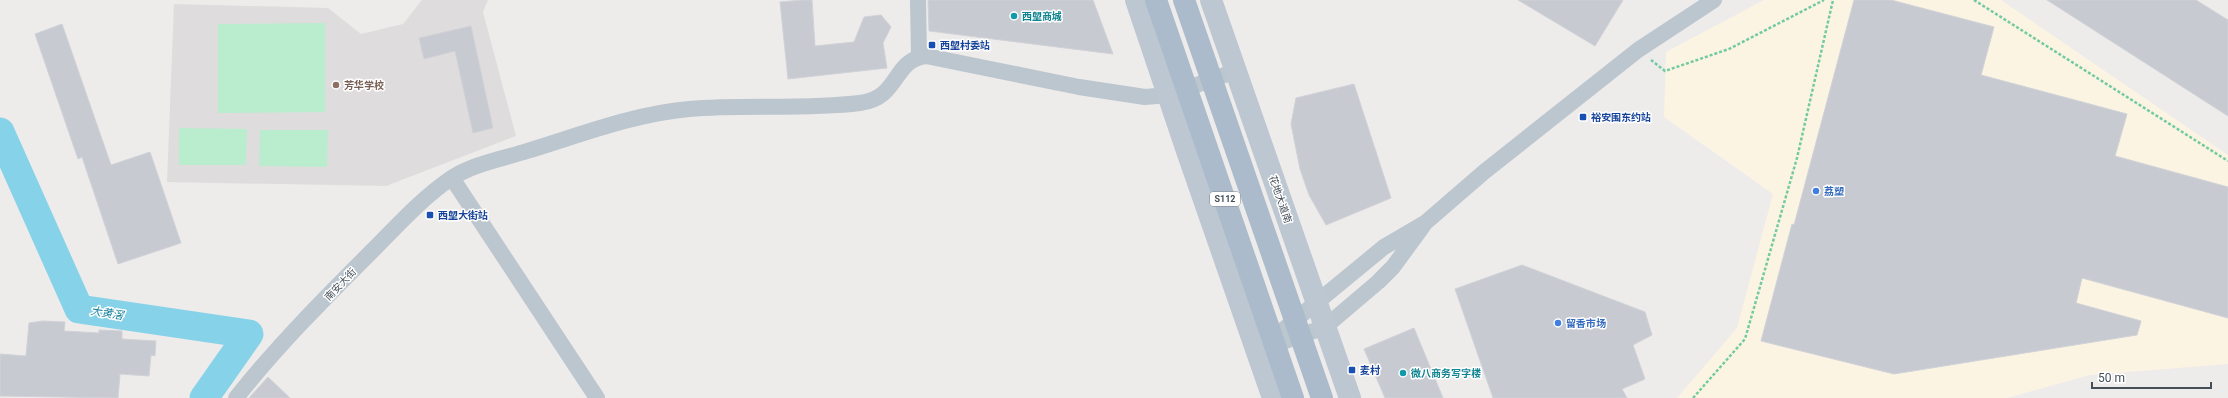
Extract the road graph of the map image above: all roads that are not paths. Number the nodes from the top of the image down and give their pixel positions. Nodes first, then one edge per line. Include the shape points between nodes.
1 (918, 0) edge
2 (1136, 0) edge
3 (1156, 0) edge
4 (1184, 0) edge
5 (1211, 0) edge
6 (1714, 0) edge
7 (919, 56) junction
8 (1236, 71) junction
9 (1168, 95) junction
10 (452, 178) junction
11 (1425, 223) junction
12 (1317, 301) junction
13 (1325, 327) junction
14 (1257, 351) junction
15 (236, 398) edge
16 (597, 398) edge
17 (1273, 398) edge
18 (1293, 398) edge
19 (1322, 398) edge
20 (1350, 398) edge

1 - 7 street
2 - 9 main road
3 - 18 main road, S112, bridge
4 - 19 main road, S112, bridge
5 - 8 main road, 花地大道南
6 - 11 street via 1638,50 1484,172
7 - 9 street via 1110,93 1145,97
7 - 10 street, 南安大街 via 911,59 888,91 874,100 828,106 690,109 663,112 631,119 504,158
8 - 9 street
8 - 12 main road, 花地大道南
9 - 14 main road
10 - 15 street, 南安大街 via 411,212 359,264
10 - 16 street
11 - 12 street via 1384,246
11 - 13 street via 1383,277
12 - 13 main road, 花地大道南
12 - 14 street
13 - 14 street
13 - 20 main road, 花地大道南
14 - 17 main road

